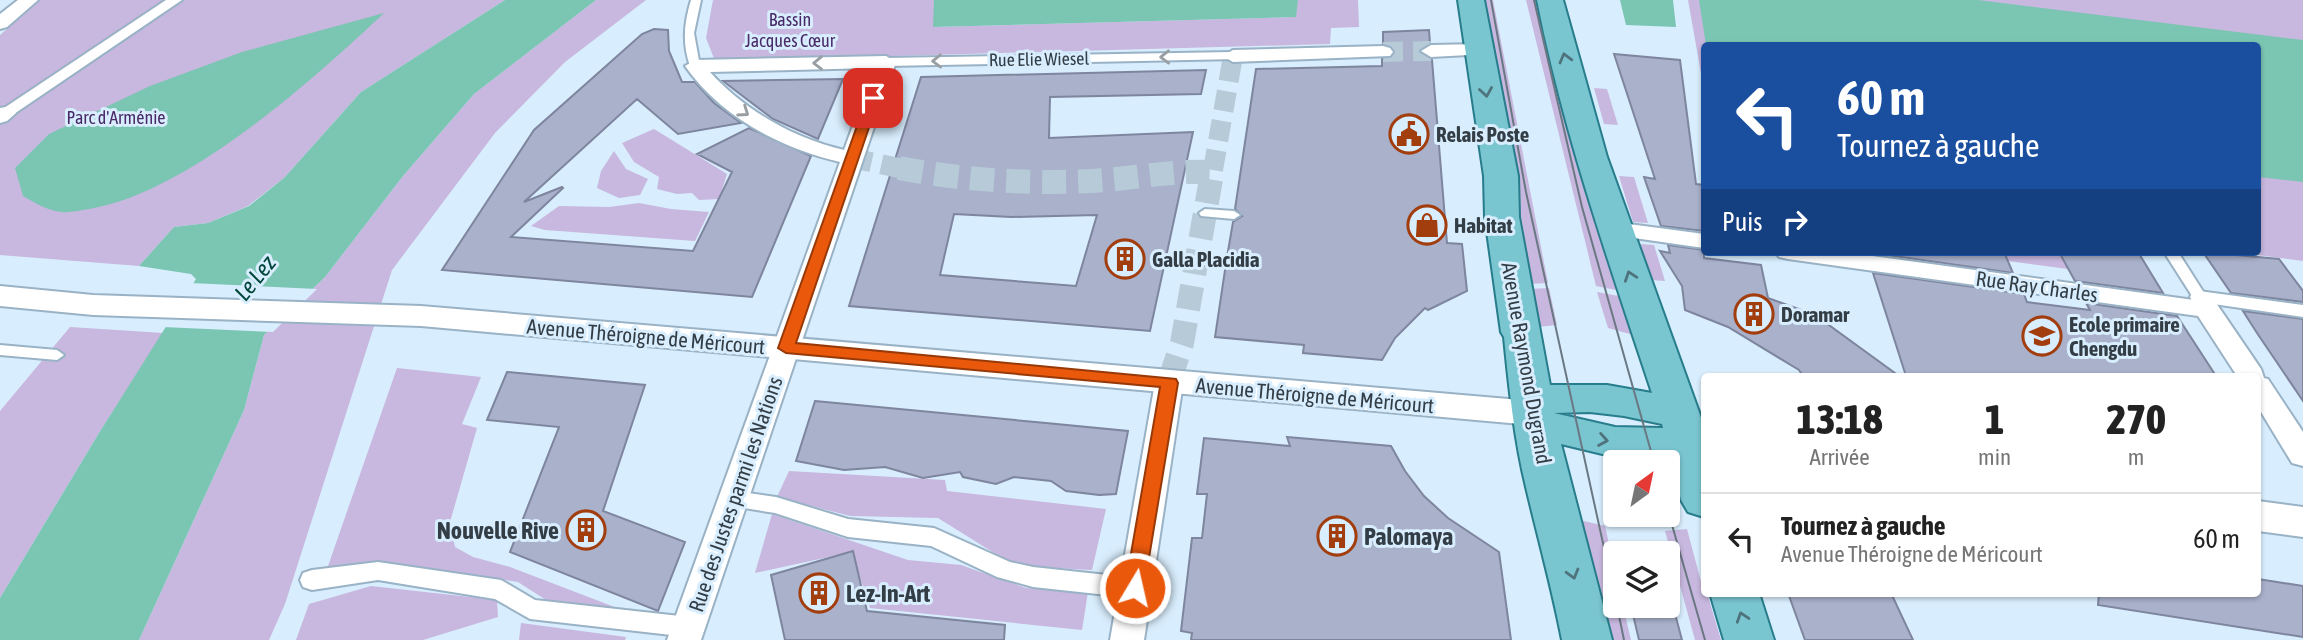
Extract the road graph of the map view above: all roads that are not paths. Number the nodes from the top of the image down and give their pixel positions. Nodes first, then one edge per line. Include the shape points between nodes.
1 (29, 0) edge
2 (175, 0) edge
3 (696, 0) edge
4 (1471, 0) edge
5 (1550, 0) edge
6 (0, 23) edge
7 (1480, 50) junction
8 (1431, 51) tunnel mouth
9 (1382, 52) tunnel mouth
10 (1233, 56) joint
11 (88, 57) joint
12 (886, 62) junction
13 (695, 66) junction
14 (26, 100) joint
15 (3, 115) edge
16 (852, 158) junction
17 (1205, 213) dead end
18 (1234, 215) dead end
19 (1614, 229) junction
20 (1701, 240) edge
21 (1821, 256) edge
22 (2174, 256) edge
23 (1196, 261) dead end
24 (1226, 263) dead end
25 (0, 296) edge
26 (2203, 303) junction
27 (2303, 310) edge
28 (786, 348) junction
29 (0, 350) edge
30 (57, 355) dead end
31 (2249, 373) edge
32 (1170, 383) junction
33 (2261, 391) edge
34 (1534, 413) junction
35 (1689, 431) edge
36 (2303, 455) edge
37 (1701, 486) edge
38 (734, 499) junction
39 (2261, 516) edge
40 (2303, 522) edge
41 (312, 580) dead end
42 (1135, 588) junction
43 (1735, 597) edge
44 (687, 633) edge
45 (1127, 640) edge
46 (1587, 640) edge
47 (1749, 640) edge

1 - 6 street
2 - 11 street
3 - 13 lane via 689,23
4 - 7 main road, Avenue Raymond Dugrand
19 -> 5 main road
7 - 8 street
7 -> 34 main road, Avenue Raymond Dugrand
9 - 10 street, Rue Elie Wiesel
10 -> 12 street, Rue Elie Wiesel
11 - 14 street
12 -> 13 street, Rue Elie Wiesel
12 - 16 street, Rue des Justes parmi les Nations
13 -> 16 street via 710,85 767,127 830,154
14 - 15 street
16 - 28 street, Rue des Justes parmi les Nations
17 - 18 lane
19 - 20 street
35 -> 19 main road
21 - 26 street, Rue Ray Charles
22 - 26 lane
23 - 24 lane
25 - 28 street, Avenue Théroigne de Méricourt via 93,305 386,314
26 - 27 street
26 - 31 street
28 - 32 street, Avenue Théroigne de Méricourt
28 - 38 street, Rue des Justes parmi les Nations
29 - 30 lane
32 - 34 street, Avenue Théroigne de Méricourt
32 - 42 street
33 - 36 street
34 - 35 main road via 1615,442
34 -> 46 main road, Avenue Raymond Dugrand
35 - 37 main road
38 - 42 street via 776,505 848,528 934,537 1005,570 1033,577
38 - 44 street, Rue des Justes parmi les Nations
39 - 40 street
41 - 44 street via 378,571 500,590 530,609
42 - 45 street
47 -> 43 main road

